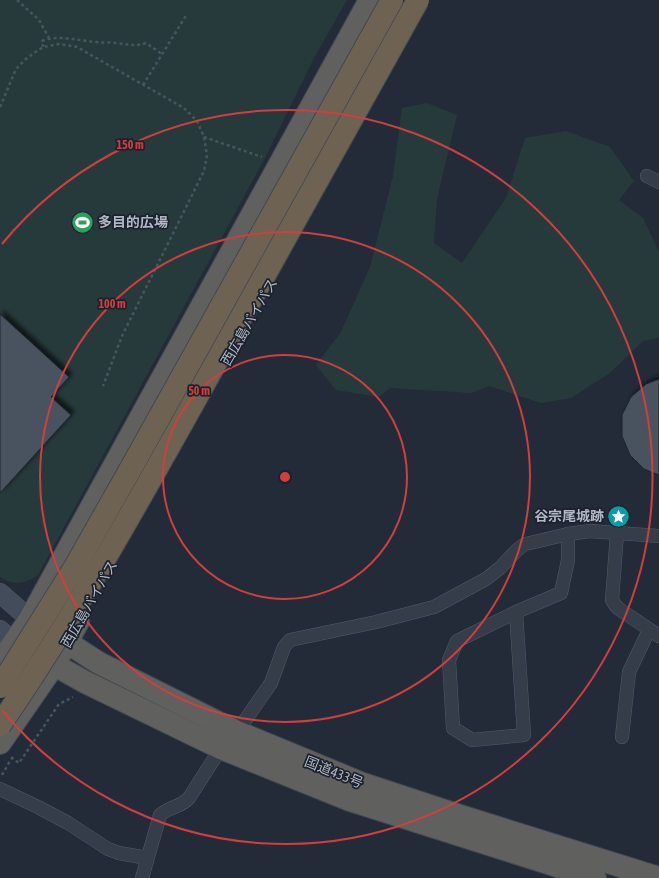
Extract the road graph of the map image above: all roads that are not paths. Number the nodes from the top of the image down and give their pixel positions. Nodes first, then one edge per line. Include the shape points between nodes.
1 (370, 0) edge
2 (392, 0) edge
3 (418, 0) edge
4 (430, 0) edge
5 (647, 176) dead end
6 (659, 182) edge
7 (617, 533) junction
8 (568, 534) junction
9 (659, 536) edge
10 (0, 594) edge
11 (516, 612) junction
12 (30, 619) junction
13 (654, 633) edge
14 (7, 636) edge
15 (66, 643) junction
16 (0, 663) edge
17 (54, 665) junction
18 (0, 687) edge
19 (0, 725) edge
20 (237, 732) junction
21 (622, 737) dead end
22 (221, 748) junction
23 (9, 751) edge
24 (0, 783) edge
25 (147, 858) junction
26 (142, 878) edge
27 (595, 878) edge
28 (659, 878) edge

1 - 12 highway
2 - 18 highway, bridge via 82,554
3 - 19 highway, 西広島バイパス, bridge via 106,557
4 - 15 highway, 西広島バイパス
5 - 6 street
7 - 8 street via 590,531
7 - 9 street
7 - 13 street via 612,600 619,609
8 - 11 street via 568,560 561,592
8 - 20 street via 525,544 486,579 434,607 290,640 284,647 271,683
10 - 12 main road
11 - 11 street via 457,642 449,660 453,728 472,740 524,735
12 - 14 highway
12 - 15 highway, 国道433号
13 - 21 street via 629,672
14 - 16 highway
14 - 17 highway, 国道433号
15 - 17 highway, 西広島バイパス
15 - 20 highway, 国道433号 via 99,663
17 - 22 highway, 国道433号
17 - 23 highway, 西広島バイパス
20 - 28 highway, 国道433号 via 362,784
22 - 25 street via 189,798 160,815
22 - 27 highway, 国道433号 via 350,800
24 - 25 street via 108,849
25 - 26 street

